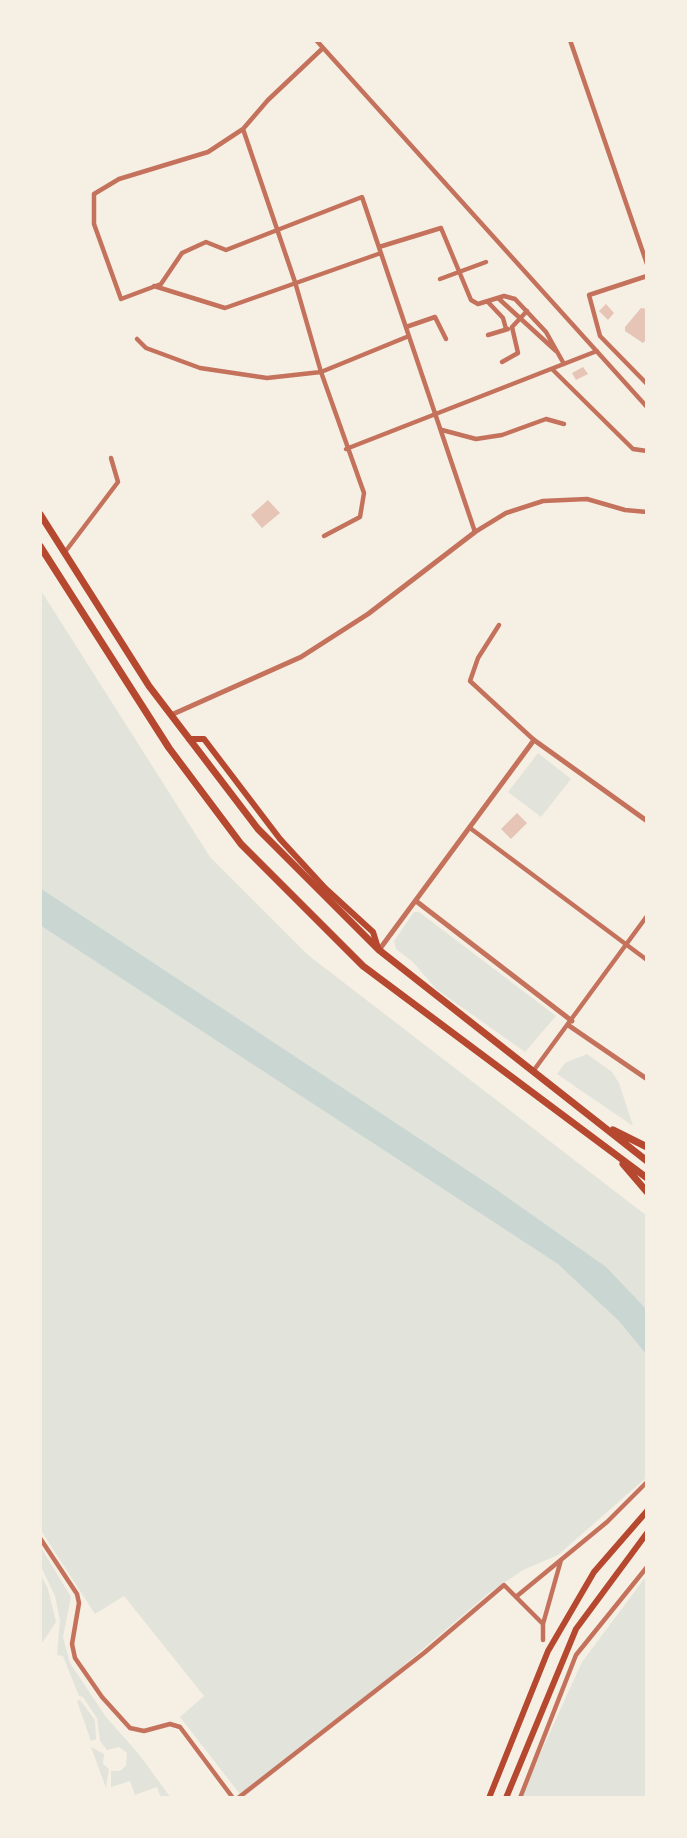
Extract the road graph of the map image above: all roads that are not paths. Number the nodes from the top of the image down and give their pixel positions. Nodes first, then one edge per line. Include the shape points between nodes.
1 (316, 40) edge
2 (570, 40) edge
3 (323, 48) junction
4 (243, 130) junction
5 (277, 229) junction
6 (380, 250) junction
7 (486, 262) dead end
8 (647, 264) edge
9 (460, 272) junction
10 (647, 276) edge
11 (440, 279) dead end
12 (295, 282) junction
13 (154, 286) junction
14 (498, 298) junction
15 (487, 302) junction
16 (527, 311) junction
17 (522, 317) junction
18 (406, 327) junction
19 (509, 330) junction
20 (488, 335) dead end
21 (409, 336) junction
22 (136, 339) dead end
23 (446, 339) dead end
24 (557, 351) junction
25 (597, 351) junction
26 (502, 362) dead end
27 (564, 364) junction
28 (552, 369) junction
29 (321, 372) junction
30 (647, 384) edge
31 (647, 407) edge
32 (435, 414) junction
33 (564, 424) dead end
34 (441, 429) junction
35 (346, 449) junction
36 (647, 451) edge
37 (111, 458) dead end
38 (647, 512) edge
39 (40, 514) edge
40 (475, 532) junction
41 (324, 536) dead end
42 (40, 546) edge
43 (64, 552) junction
44 (499, 625) dead end
45 (171, 715) junction
46 (534, 740) junction
47 (647, 821) edge
48 (470, 828) junction
49 (416, 901) junction
50 (647, 916) edge
51 (627, 945) junction
52 (379, 950) junction
53 (647, 960) edge
54 (570, 1023) junction
55 (534, 1070) junction
56 (647, 1080) edge
57 (600, 1123) junction
58 (647, 1147) edge
59 (614, 1153) junction
60 (647, 1161) edge
61 (647, 1178) edge
62 (647, 1192) edge
63 (647, 1482) edge
64 (647, 1511) edge
65 (647, 1532) edge
66 (40, 1538) edge
67 (561, 1559) junction
68 (647, 1567) edge
69 (517, 1596) junction
70 (542, 1624) junction
71 (543, 1640) dead end
72 (233, 1798) edge
73 (238, 1798) edge
74 (488, 1798) edge
75 (506, 1798) edge
76 (520, 1798) edge

1 - 3 street
2 - 8 street
3 - 4 street
3 - 25 street
4 - 5 street
4 - 13 street via 208,152 119,179 94,194 94,224 121,299
5 - 6 street via 362,197
5 - 12 street
5 - 13 street via 226,250 206,242 182,253 161,284
6 - 9 street via 441,228
6 - 12 street
6 - 18 street
7 - 9 street
9 - 11 street
9 - 15 street via 471,300
10 - 30 street via 589,295 600,336
12 - 13 street via 225,308
12 - 29 street
14 - 15 street
14 - 16 street via 512,298
14 - 17 street
15 - 19 street
16 - 17 street
16 - 24 street
17 - 19 street
17 - 24 street
18 - 21 street
18 - 23 street via 437,318
19 - 20 street
19 - 26 street via 519,351
21 - 29 street
21 - 32 street
22 - 29 street via 146,348 200,368 267,378
24 - 27 street
25 - 27 street
25 - 31 street
27 - 28 street
28 - 32 street
28 - 36 street via 634,449
29 - 35 street
32 - 34 street
32 - 35 street
33 - 34 street via 547,419 475,439
34 - 40 street
35 - 41 street via 364,493 360,517
37 - 43 street via 118,482
38 - 40 street via 587,499 543,501 506,513
39 - 43 highway
40 - 45 street via 369,614 301,657
42 - 59 highway via 169,748 242,844 363,966
43 - 45 highway
44 - 46 street via 470,681
45 - 52 highway via 258,829
46 - 47 street
46 - 48 street
48 - 49 street
48 - 51 street
49 - 52 street
49 - 54 street
50 - 51 street
51 - 53 street
51 - 54 street
52 - 55 highway
54 - 55 street
54 - 56 street
55 - 57 highway
57 - 58 highway
57 - 60 highway
59 - 61 highway
59 - 62 highway
63 - 67 street
64 - 74 main road via 594,1572 548,1651
65 - 75 main road via 576,1629
66 - 72 street via 78,1594 72,1644 75,1658 102,1697 130,1728 180,1727
67 - 69 street
67 - 70 street
68 - 76 street via 576,1655
69 - 70 street
69 - 73 street via 504,1585
70 - 71 street

